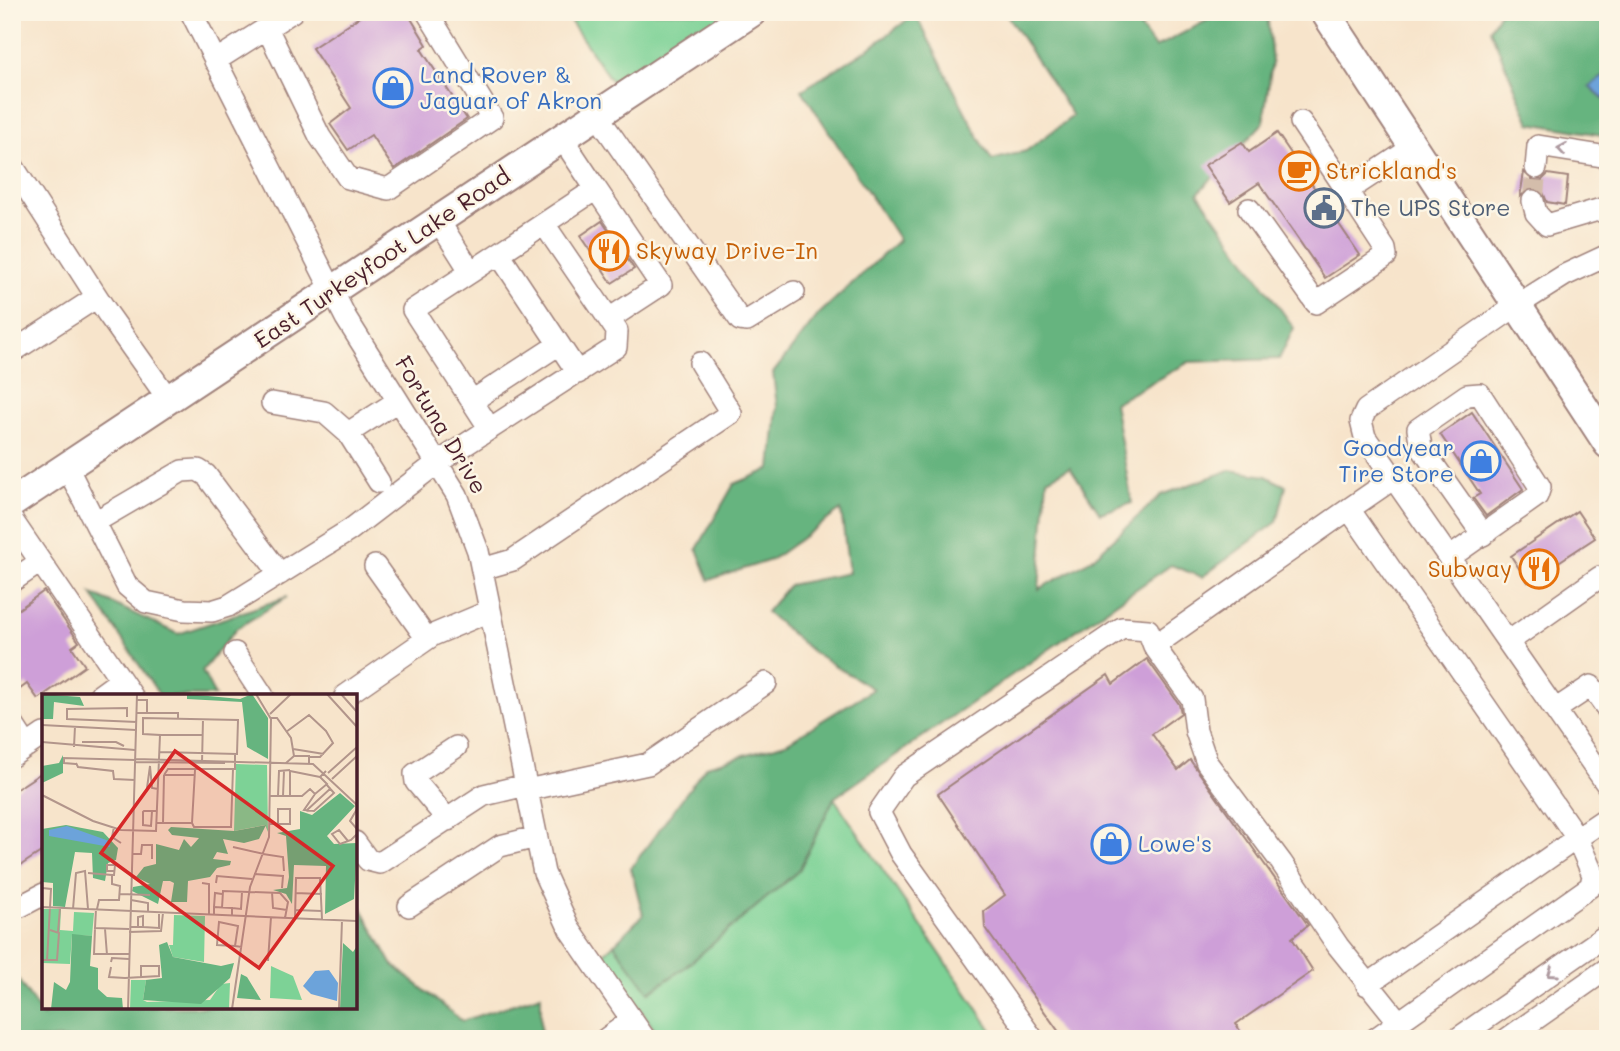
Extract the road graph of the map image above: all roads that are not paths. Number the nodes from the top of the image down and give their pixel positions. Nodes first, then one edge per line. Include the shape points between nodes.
1 (191, 12) edge
2 (292, 12) edge
3 (427, 12) edge
4 (752, 12) edge
5 (1325, 12) edge
6 (267, 28) junction
7 (215, 61) junction
8 (597, 115) junction
9 (1301, 122) dead end
10 (562, 138) junction
11 (1412, 148) junction
12 (1608, 156) edge
13 (12, 165) edge
14 (1536, 168) tunnel mouth
15 (597, 189) junction
16 (1348, 191) junction
17 (1533, 201) dead end
18 (1608, 207) edge
19 (1249, 209) dead end
20 (438, 220) junction
21 (544, 224) junction
22 (499, 254) junction
23 (1608, 255) edge
24 (471, 272) junction
25 (332, 291) junction
26 (794, 292) dead end
27 (97, 297) junction
28 (1516, 306) junction
29 (609, 319) junction
30 (558, 345) junction
31 (12, 352) edge
32 (700, 363) dead end
33 (578, 373) junction
34 (169, 400) junction
35 (472, 401) junction
36 (396, 402) junction
37 (272, 403) dead end
38 (490, 429) junction
39 (348, 433) junction
40 (1608, 444) edge
41 (437, 463) junction
42 (67, 467) junction
43 (1394, 478) junction
44 (379, 482) dead end
45 (12, 503) edge
46 (1349, 509) junction
47 (12, 520) edge
48 (95, 522) junction
49 (1483, 535) junction
50 (1449, 558) junction
51 (40, 562) junction
52 (375, 566) dead end
53 (482, 569) junction
54 (280, 574) junction
55 (1600, 577) dead end
56 (12, 582) edge
57 (491, 611) junction
58 (427, 639) junction
59 (1508, 642) junction
60 (1154, 646) junction
61 (235, 653) dead end
62 (766, 683) dead end
63 (126, 688) edge
64 (106, 694) edge
65 (262, 694) edge
66 (348, 694) edge
67 (1555, 710) junction
68 (1608, 710) edge
69 (12, 723) edge
70 (28, 745) edge
71 (456, 747) dead end
72 (1608, 786) edge
73 (526, 788) junction
74 (1608, 817) edge
75 (448, 820) junction
76 (536, 837) junction
77 (1577, 838) junction
78 (357, 845) edge
79 (42, 895) edge
80 (12, 904) edge
81 (410, 906) dead end
82 (1608, 934) edge
83 (1608, 968) edge
84 (1367, 985) junction
85 (632, 1020) junction
86 (1399, 1022) junction
87 (606, 1039) edge
88 (645, 1039) edge
89 (1033, 1039) edge
90 (1375, 1039) edge
91 (1457, 1039) edge
92 (1507, 1039) edge

1 - 7 street, Fortuna Drive
2 - 6 street
3 - 6 street via 492,118 387,189 348,178 320,137
4 - 8 main road, East Turkeyfoot Lake Road
5 - 11 main road
6 - 7 street
7 - 25 street, Fortuna Drive
8 - 10 main road, East Turkeyfoot Lake Road
8 - 26 street via 740,320 747,321
9 - 16 street
10 - 15 street
10 - 20 main road, East Turkeyfoot Lake Road
11 - 16 street
11 - 28 main road
12 -> 14 street via 1538,146
13 - 27 street
15 - 21 street
15 - 29 street via 661,285
16 - 19 street via 1386,256 1316,303
17 - 18 street via 1535,213 1547,225
20 - 24 street
20 - 25 main road, East Turkeyfoot Lake Road
21 - 22 street
21 - 29 street
22 - 24 street
22 - 30 street
23 - 28 street
24 - 35 street via 414,310
25 - 34 main road, East Turkeyfoot Lake Road
25 - 36 street, Fortuna Drive
27 - 31 street
27 - 34 street
28 - 40 main road
28 - 43 street via 1362,416 1365,437
29 - 33 street via 617,331 616,347
30 - 33 street
30 - 35 street
32 - 53 street via 731,413 513,560
33 - 38 street
34 - 42 main road, East Turkeyfoot Lake Road
35 - 38 street
36 - 39 street
36 - 41 street, Fortuna Drive
37 - 39 street via 324,412
38 - 41 street
39 - 44 street
41 - 53 street, Fortuna Drive via 457,495
41 - 54 street via 350,530
42 - 45 main road, East Turkeyfoot Lake Road
42 - 48 street
43 - 46 street
43 - 50 street
46 - 60 street
46 - 77 street
47 - 51 street
48 - 54 street via 127,586 146,602 212,611 229,606
48 - 54 street via 182,471 198,470
49 - 49 street via 1538,496 1540,486 1480,394 1467,395 1418,429 1421,447
49 - 50 street
50 - 59 street
51 - 56 street
51 - 63 street
52 - 58 street
53 - 57 street, Fortuna Drive
55 - 59 street
57 - 58 street
57 - 73 street, Fortuna Drive
58 - 66 street
59 - 67 street
60 - 84 street via 1192,699 1207,763
60 - 89 street via 1148,630 1122,628 904,776 879,812 901,854
61 - 65 street
62 - 73 street via 648,764
63 - 64 street
67 - 68 street via 1591,686
67 - 72 street
69 - 70 street
71 - 75 street via 415,775
73 - 75 street via 484,795
73 - 76 street, Fortuna Drive
74 - 77 street
75 - 78 street via 380,863 368,860
76 - 81 street via 500,846
76 - 85 street, Fortuna Drive via 555,903
77 - 84 street
77 - 86 street via 1594,875 1591,887
79 - 80 street via 21,906
82 -> 91 street
83 - 92 street
84 - 86 street
85 - 87 street
85 - 88 street, Fortuna Drive
86 - 90 street

